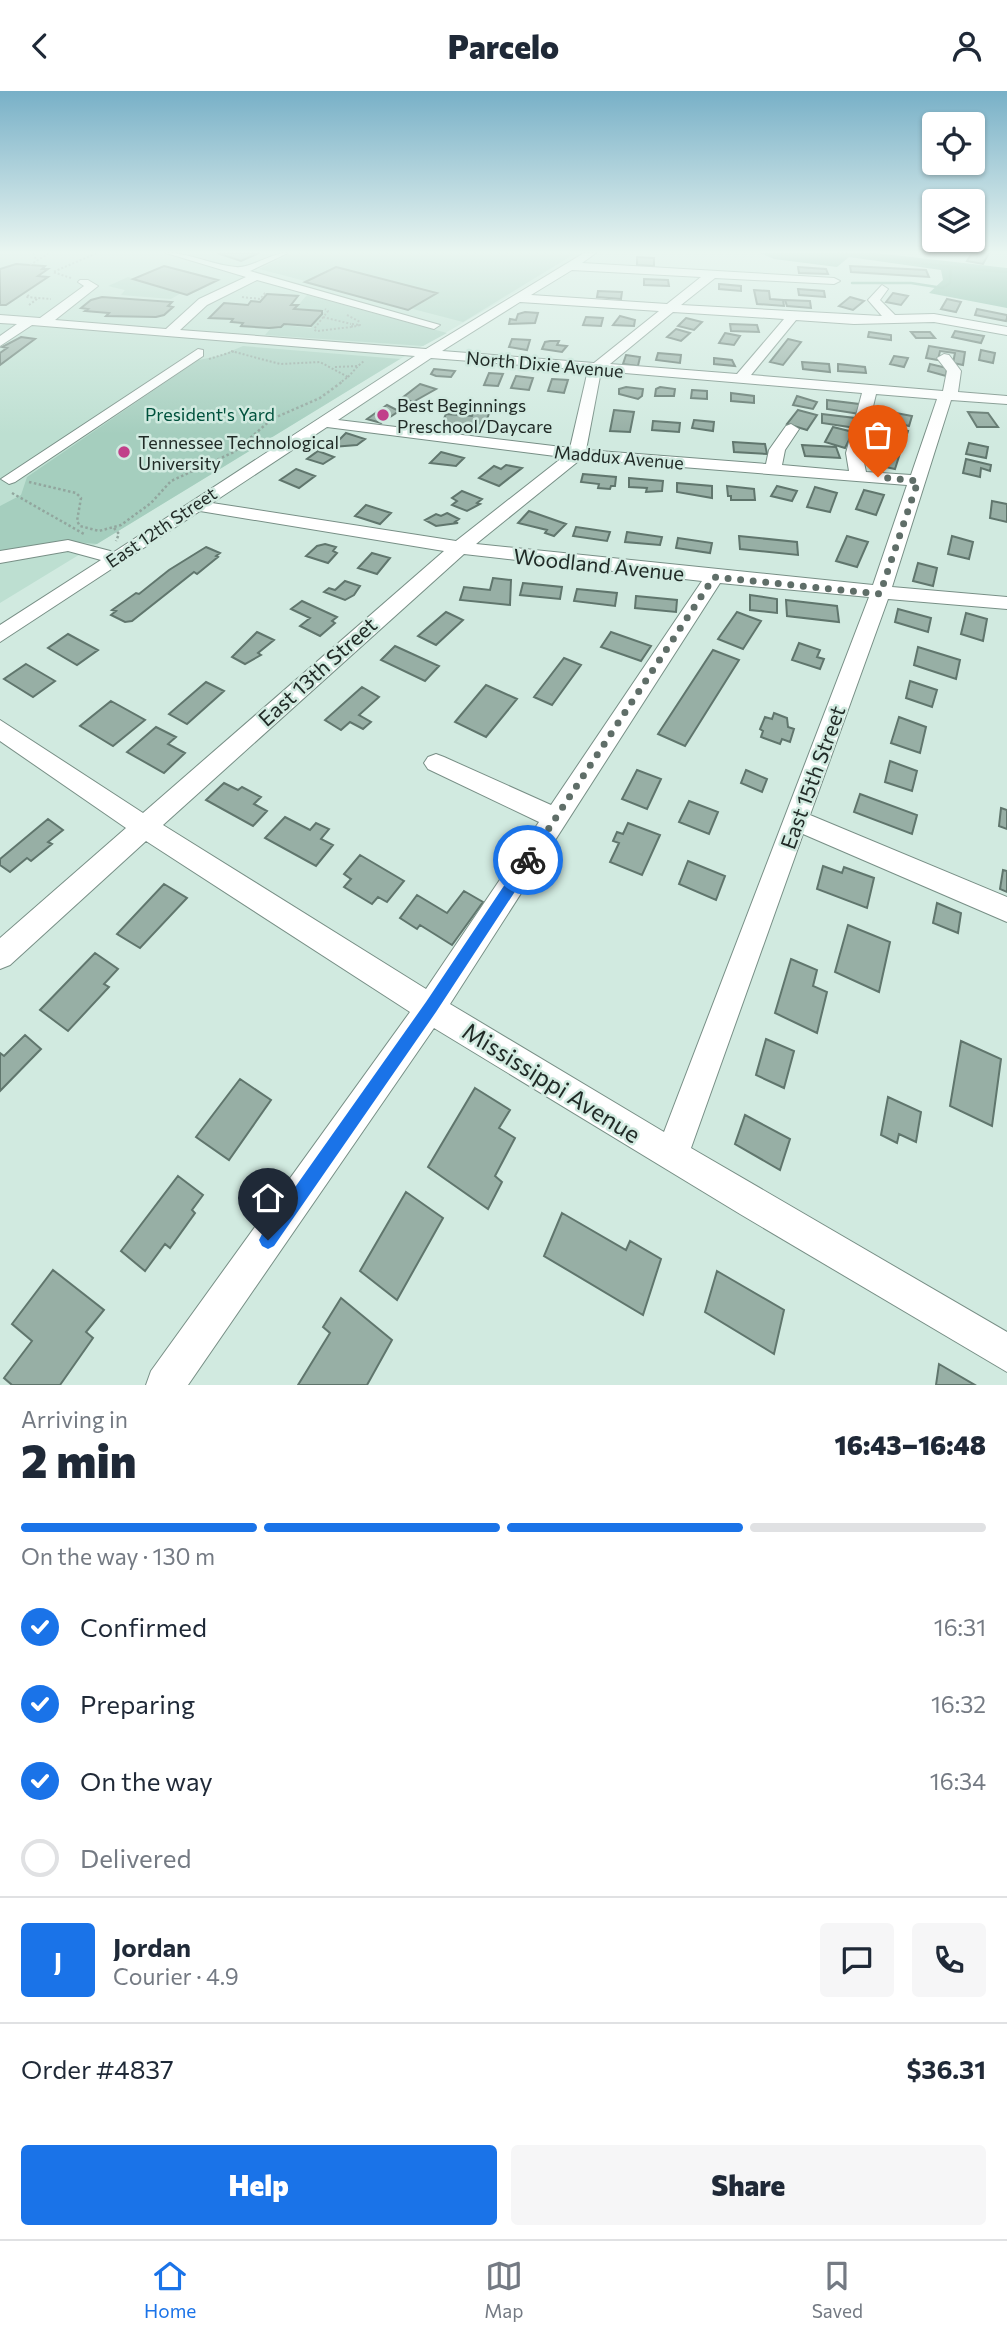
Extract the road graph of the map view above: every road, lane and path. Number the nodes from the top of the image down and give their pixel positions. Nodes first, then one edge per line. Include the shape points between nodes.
1 (55, 313) edge
2 (191, 313) edge
3 (326, 313) edge
4 (338, 313) edge
5 (391, 313) edge
6 (492, 313) edge
7 (667, 313) edge
8 (730, 313) edge
9 (887, 313) edge
10 (2, 315) edge
11 (323, 317) junction
12 (792, 317) junction
13 (892, 319) junction
14 (26, 321) junction
15 (360, 322) dead end
16 (42, 323) junction
17 (351, 324) dead end
18 (433, 325) dead end
19 (316, 331) dead end
20 (1007, 331) edge
21 (168, 334) junction
22 (201, 336) junction
23 (0, 342) edge
24 (249, 348) dead end
25 (217, 351) junction
26 (429, 353) junction
27 (370, 357) dead end
28 (944, 358) dead end
29 (358, 366) junction
30 (333, 367) junction
31 (595, 369) junction
32 (348, 377) junction
33 (740, 380) junction
34 (870, 390) junction
35 (949, 396) junction
36 (1007, 400) edge
37 (321, 422) junction
38 (791, 429) dead end
39 (577, 454) junction
40 (773, 469) junction
41 (858, 475) junction
42 (29, 478) dead end
43 (918, 481) junction
44 (6, 486) edge
45 (193, 505) junction
46 (459, 548) junction
47 (88, 549) junction
48 (0, 557) edge
49 (115, 558) junction
50 (714, 577) junction
51 (880, 594) junction
52 (1007, 603) edge
53 (0, 635) edge
54 (0, 729) edge
55 (436, 763) dead end
56 (555, 818) junction
57 (796, 820) junction
58 (142, 827) junction
59 (1007, 910) edge
60 (0, 956) edge
61 (431, 1007) junction
62 (672, 1155) junction
63 (1007, 1353) edge
64 (165, 1385) edge

1 - 16 street
2 - 21 street
3 - 11 path
4 - 15 path
5 - 18 street
6 - 26 street, East 12th Street
7 - 31 street
8 - 12 street
9 - 13 street
10 - 14 street, North Dixie Avenue
11 - 17 path
11 - 19 path
12 - 13 street
12 - 33 street
13 - 20 street via 947,319
14 - 16 street, North Dixie Avenue
14 - 23 street
16 - 21 street, North Dixie Avenue
21 - 22 street, North Dixie Avenue
22 - 25 street, North Dixie Avenue
22 - 25 street via 191,346
24 - 25 path
25 - 26 street, North Dixie Avenue
25 - 30 path via 280,364 314,361
25 - 44 street
26 - 31 street, North Dixie Avenue
26 - 37 street, East 12th Street
27 - 29 path
28 - 35 street via 954,371
29 - 30 path
29 - 32 path
30 - 32 path
31 - 33 street, North Dixie Avenue
31 - 39 street
32 - 42 path via 320,398 272,419 234,452 172,481 131,519 109,529 80,526 81,498 76,493 29,482
33 - 34 street, North Dixie Avenue
34 - 35 street, North Dixie Avenue
34 - 41 street via 854,453
35 - 36 street, North Dixie Avenue
35 - 43 street, East 15th Street
37 - 39 street, Maddux Avenue
37 - 45 street, East 12th Street
38 - 40 street via 777,450
39 - 40 street, Maddux Avenue
39 - 46 street, East 13th Street
40 - 41 street, Maddux Avenue
41 - 43 street, Maddux Avenue
43 - 51 street, East 15th Street
44 - 47 path via 92,539
45 - 46 street, Woodland Avenue
45 - 49 street, East 12th Street
46 - 50 street, Woodland Avenue
46 - 58 street, East 13th Street
47 - 48 street via 53,547
47 - 49 street
49 - 53 street, East 12th Street
50 - 51 street, Woodland Avenue
50 - 56 street
51 - 52 street, Woodland Avenue
51 - 57 street, East 15th Street
54 - 58 street, Mississippi Avenue
55 - 56 street
56 - 61 street
57 - 59 street
57 - 62 street, East 15th Street
58 - 60 street, East 13th Street
58 - 61 street, Mississippi Avenue
61 - 62 street, Mississippi Avenue
61 - 64 street
62 - 63 street, Mississippi Avenue

